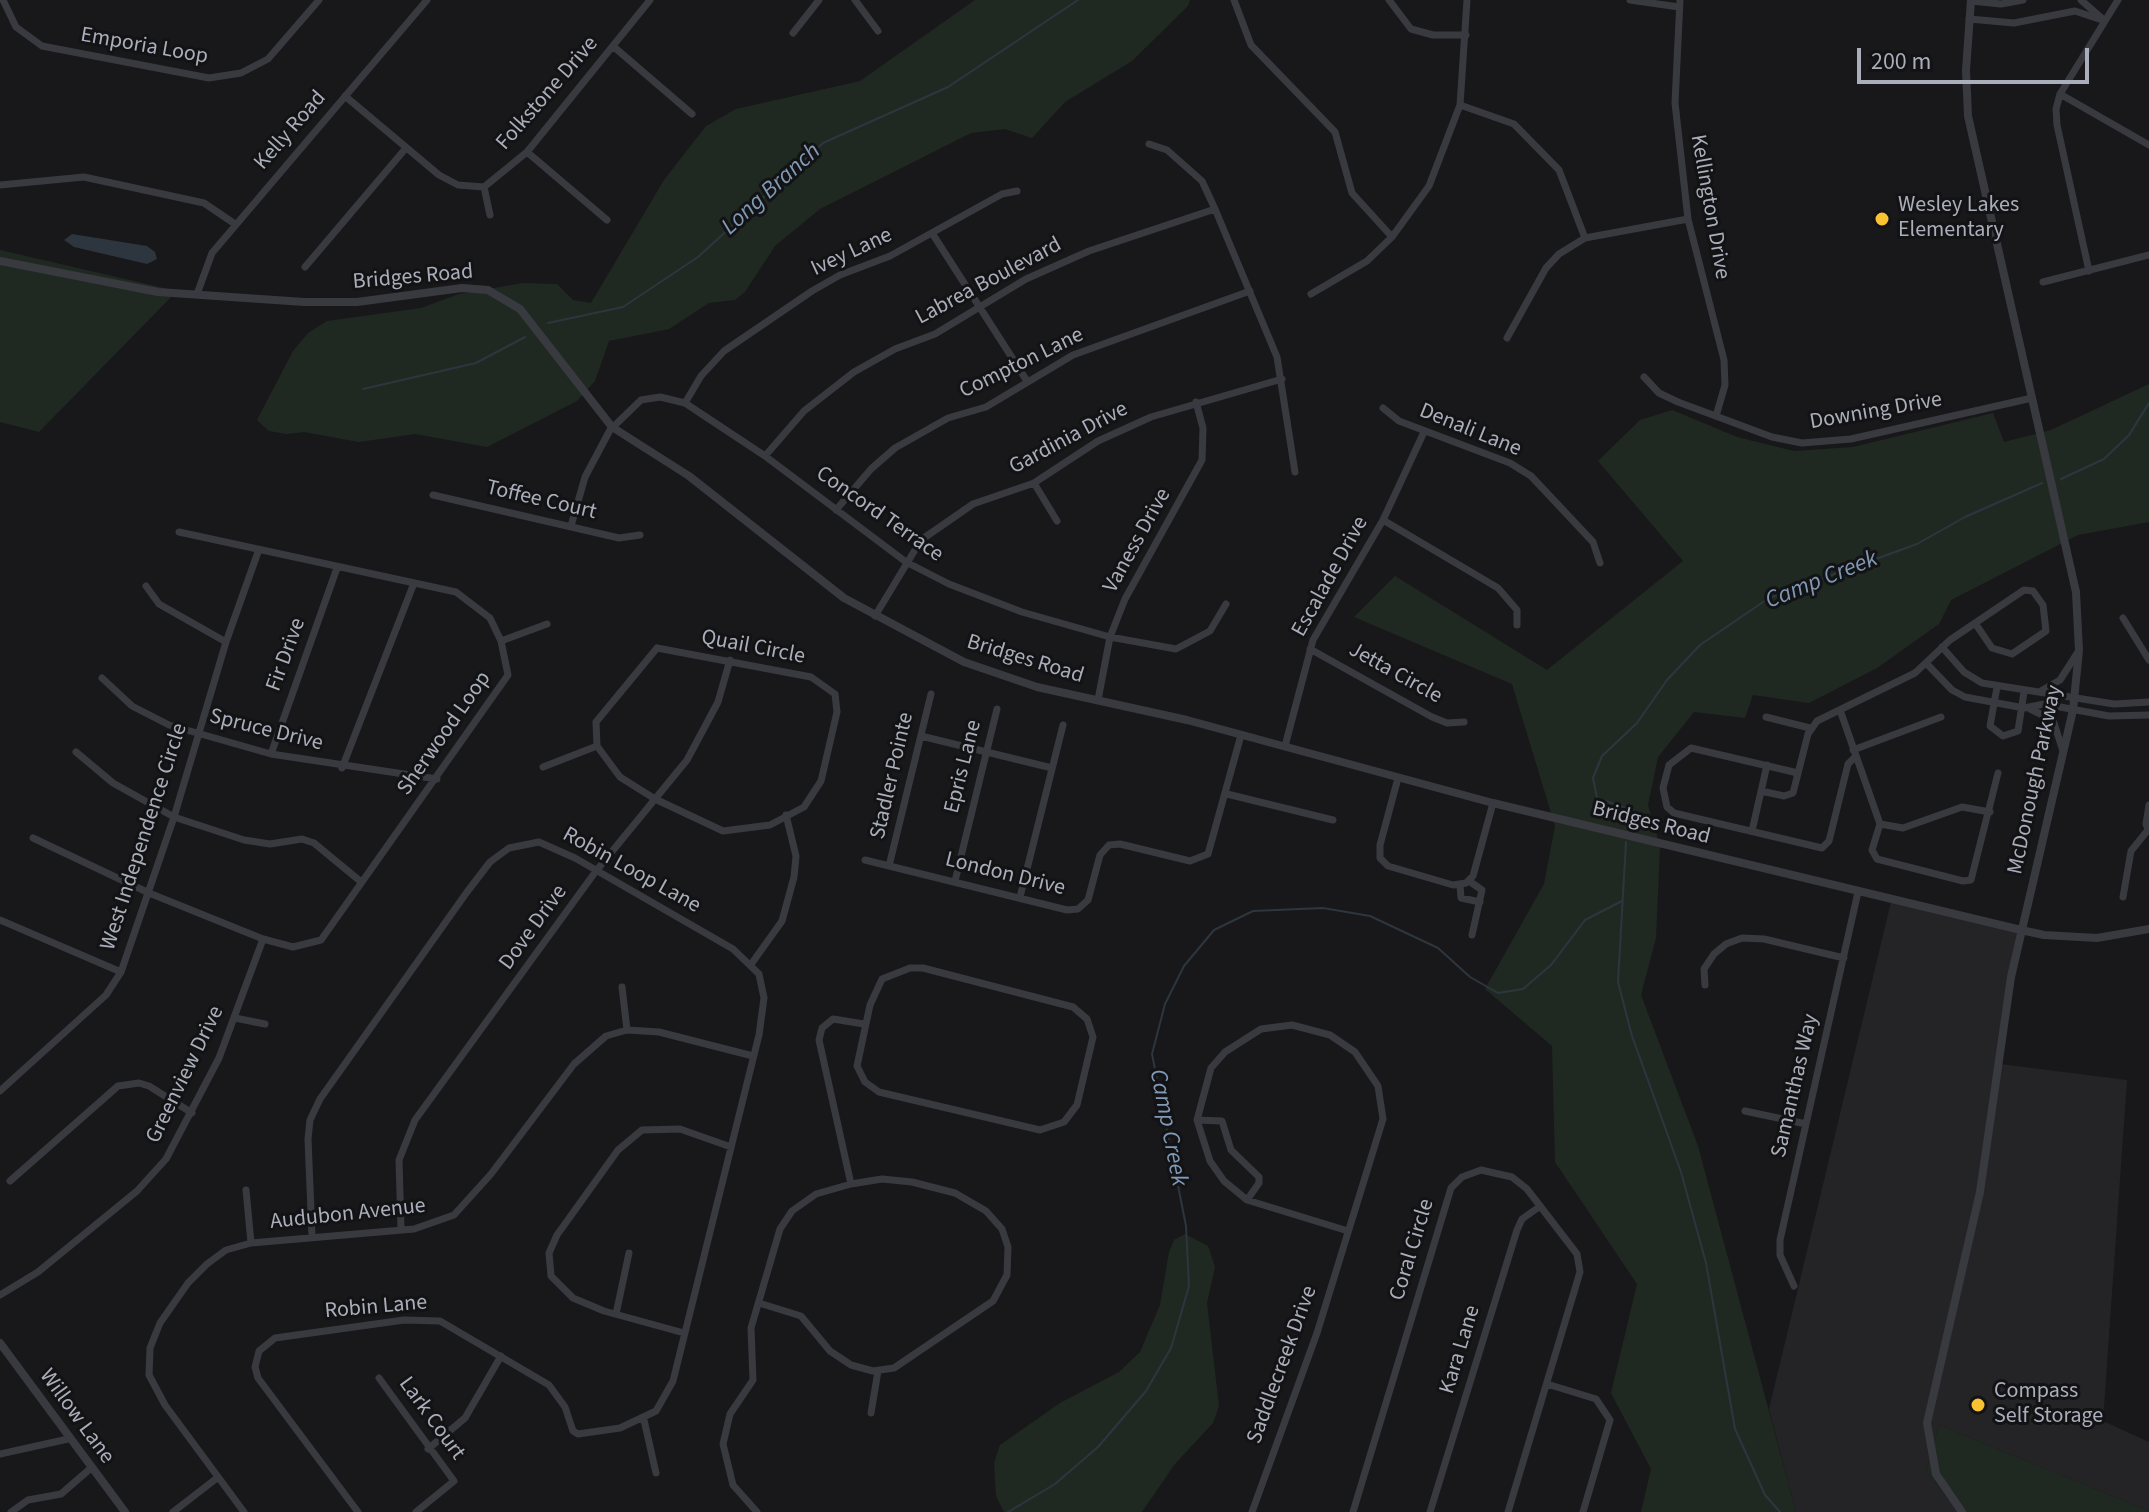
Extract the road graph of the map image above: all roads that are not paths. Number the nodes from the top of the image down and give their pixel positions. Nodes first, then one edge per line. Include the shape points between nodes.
1 (3, 0) edge
2 (319, 0) edge
3 (427, 0) edge
4 (650, 0) edge
5 (819, 0) edge
6 (855, 0) edge
7 (1234, 0) edge
8 (1389, 0) edge
9 (1467, 0) edge
10 (1630, 0) edge
11 (1971, 0) edge
12 (2023, 0) edge
13 (2118, 0) edge
14 (2083, 2) edge
15 (1680, 4) edge
16 (2081, 13) junction
17 (1969, 19) junction
18 (2105, 21) junction
19 (878, 31) dead end
20 (793, 33) dead end
21 (1466, 35) junction
22 (614, 47) junction
23 (2060, 94) junction
24 (345, 96) junction
25 (1460, 105) junction
26 (692, 114) dead end
27 (1149, 144) dead end
28 (2149, 145) edge
29 (406, 148) junction
30 (527, 152) junction
31 (0, 185) edge
32 (484, 187) junction
33 (1017, 191) dead end
34 (1215, 209) junction
35 (490, 215) dead end
36 (1688, 219) junction
37 (607, 220) dead end
38 (235, 224) junction
39 (932, 233) junction
40 (1392, 237) junction
41 (1585, 238) junction
42 (2149, 255) edge
43 (0, 261) edge
44 (305, 267) dead end
45 (2089, 271) junction
46 (2043, 282) dead end
47 (1250, 291) junction
48 (197, 294) junction
49 (1311, 294) dead end
50 (981, 306) junction
51 (1507, 338) dead end
52 (1644, 377) dead end
53 (1282, 379) junction
54 (1027, 381) junction
55 (2032, 398) junction
56 (1196, 402) junction
57 (685, 403) junction
58 (1383, 408) dead end
59 (1716, 416) junction
60 (612, 427) junction
61 (1424, 432) junction
62 (765, 456) junction
63 (1295, 472) dead end
64 (1034, 483) junction
65 (433, 495) dead end
66 (836, 510) junction
67 (1383, 520) junction
68 (1057, 521) dead end
69 (571, 526) junction
70 (179, 532) dead end
71 (640, 535) dead end
72 (258, 552) junction
73 (906, 562) junction
74 (1600, 563) dead end
75 (337, 568) junction
76 (414, 583) junction
77 (146, 586) dead end
78 (1226, 604) dead end
79 (875, 616) junction
80 (2123, 618) dead end
81 (1975, 623) junction
82 (547, 624) dead end
83 (1517, 625) dead end
84 (1110, 637) junction
85 (501, 641) junction
86 (226, 642) junction
87 (1942, 647) junction
88 (1310, 649) junction
89 (2079, 650) junction
90 (730, 660) junction
91 (2149, 660) edge
92 (1926, 663) junction
93 (102, 678) dead end
94 (1997, 687) junction
95 (2041, 691) junction
96 (2024, 692) junction
97 (931, 694) dead end
98 (2075, 698) junction
99 (1098, 700) junction
100 (1994, 702) junction
101 (2149, 702) edge
102 (2024, 708) junction
103 (997, 709) dead end
104 (1840, 710) junction
105 (2073, 710) junction
106 (2149, 715) edge
107 (1766, 717) dead end
108 (1941, 717) dead end
109 (1464, 722) dead end
110 (1063, 725) dead end
111 (1810, 728) junction
112 (197, 733) junction
113 (1241, 735) junction
114 (921, 736) junction
115 (597, 746) junction
116 (1285, 746) junction
117 (76, 752) dead end
118 (986, 752) junction
119 (1854, 753) junction
120 (2063, 753) junction
121 (271, 754) junction
122 (1767, 765) junction
123 (543, 767) dead end
124 (342, 768) junction
125 (1052, 768) junction
126 (1798, 773) junction
127 (1998, 773) dead end
128 (1398, 778) junction
129 (437, 779) junction
130 (1761, 791) junction
131 (1227, 794) junction
132 (655, 799) junction
133 (1493, 803) junction
134 (2149, 805) edge
135 (1990, 812) junction
136 (786, 815) junction
137 (174, 817) junction
138 (1333, 820) dead end
139 (1880, 824) junction
140 (2148, 830) edge
141 (1752, 831) junction
142 (33, 838) dead end
143 (865, 860) dead end
144 (889, 866) junction
145 (596, 871) junction
146 (360, 881) junction
147 (955, 881) junction
148 (1469, 881) junction
149 (1460, 885) junction
150 (1858, 892) junction
151 (149, 893) junction
152 (1020, 897) junction
153 (2123, 897) dead end
154 (1480, 902) junction
155 (0, 920) edge
156 (2149, 929) edge
157 (2021, 930) junction
158 (1472, 935) dead end
159 (263, 939) junction
160 (1844, 958) junction
161 (752, 963) junction
162 (121, 972) junction
163 (1705, 985) dead end
164 (622, 987) dead end
165 (235, 1018) junction
166 (265, 1024) dead end
167 (864, 1024) junction
168 (627, 1030) junction
169 (753, 1056) junction
170 (0, 1091) edge
171 (1745, 1111) dead end
172 (192, 1113) junction
173 (1197, 1120) junction
174 (1806, 1124) junction
175 (731, 1147) junction
176 (10, 1181) dead end
177 (851, 1184) junction
178 (246, 1190) dead end
179 (1247, 1200) junction
180 (1539, 1207) junction
181 (401, 1228) junction
182 (1348, 1231) junction
183 (312, 1236) junction
184 (251, 1243) junction
185 (629, 1253) dead end
186 (1794, 1286) dead end
187 (0, 1295) edge
188 (759, 1303) junction
189 (616, 1314) junction
190 (684, 1333) junction
191 (0, 1343) edge
192 (501, 1356) junction
193 (878, 1371) junction
194 (379, 1378) dead end
195 (1547, 1384) junction
196 (871, 1413) dead end
197 (644, 1420) junction
198 (68, 1439) junction
199 (428, 1449) junction
200 (0, 1454) edge
201 (91, 1468) junction
202 (656, 1473) dead end
203 (217, 1478) junction
204 (11, 1512) edge
205 (125, 1512) edge
206 (173, 1512) edge
207 (244, 1512) edge
208 (358, 1512) edge
209 (416, 1512) edge
210 (757, 1512) edge
211 (1252, 1512) edge
212 (1353, 1512) edge
213 (1430, 1512) edge
214 (1508, 1512) edge
215 (1583, 1512) edge
216 (1962, 1512) edge

1 - 2 street, Emporia Loop via 16,27 42,46 209,78 241,73 268,59
3 - 24 street, Kelly Road
4 - 22 street, Folkstone Drive
5 - 20 street
6 - 19 street
7 - 40 street via 1251,45 1335,132 1352,193
8 - 21 street via 1411,29
9 - 21 street
10 - 15 street
11 - 12 street
11 - 17 street, McDonough Parkway
13 - 18 street
14 - 16 street
14 - 18 street
15 - 36 street, Kellington Drive via 1675,103
16 - 17 street via 2008,23
16 - 18 street
17 - 55 street, McDonough Parkway via 1970,126
18 - 23 street
21 - 25 street
22 - 26 street
22 - 30 street, Folkstone Drive
23 - 28 street
23 - 45 street via 2057,125
24 - 29 street
24 - 38 street, Kelly Road
25 - 40 street via 1429,186
25 - 41 street via 1514,124 1559,170
27 - 34 street via 1167,150 1202,181
29 - 32 street via 458,185
29 - 44 street
30 - 32 street, Folkstone Drive
30 - 37 street
31 - 38 street via 84,177 204,203
32 - 35 street
33 - 39 street, Ivey Lane
34 - 47 street
34 - 50 street, Labrea Boulevard via 1089,251
36 - 41 street
36 - 59 street, Kellington Drive via 1724,360 1725,385
38 - 48 street, Kelly Road via 207,262
39 - 50 street
39 - 57 street, Ivey Lane via 840,275 786,308 724,351
40 - 49 street via 1367,261
41 - 51 street via 1546,268
42 - 45 street
43 - 48 street, Bridges Road via 111,285
45 - 46 street
47 - 53 street
47 - 54 street, Compton Lane via 1073,355
48 - 60 street, Bridges Road via 344,302 462,288 488,290 520,309
50 - 54 street
50 - 62 street, Labrea Boulevard via 854,372 804,411
52 - 59 street, Downing Drive via 1659,393
53 - 56 street, Gardinia Drive
53 - 63 street
54 - 66 street, Compton Lane via 986,407 948,418 895,448
55 - 59 street, Downing Drive via 1823,443 1772,437
55 - 89 street, McDonough Parkway via 2076,592
56 - 64 street, Gardinia Drive via 1098,441
56 - 84 street, Vaness Drive via 1203,428 1202,460 1125,599
57 - 60 street, Concord Terrace via 660,397 641,400
57 - 62 street, Concord Terrace
58 - 61 street, Denali Lane
60 - 69 street, Concord Terrace via 585,477
60 - 79 street, Bridges Road via 689,476 844,598
61 - 67 street, Escalade Drive
61 - 74 street, Denali Lane via 1510,463 1531,476 1593,542
62 - 66 street, Concord Terrace
64 - 68 street
64 - 73 street, Gardinia Drive via 973,504 921,540
65 - 69 street, Toffee Court
66 - 73 street, Concord Terrace
67 - 83 street via 1498,588 1517,610
67 - 88 street, Escalade Drive
69 - 71 street, Toffee Court via 619,538
70 - 72 street, Sherwood Loop
72 - 75 street, Sherwood Loop
72 - 86 street, West Independence Circle
73 - 79 street, Gardinia Drive
73 - 84 street, Concord Terrace via 1022,612
75 - 76 street, Sherwood Loop
75 - 121 street, Fir Drive
76 - 85 street, Sherwood Loop via 456,592 490,618
76 - 124 street
77 - 86 street via 159,604
78 - 84 street, Concord Terrace via 1210,631 1176,649
79 - 99 street, Bridges Road via 964,662 1037,687
80 - 91 street
81 - 81 street via 2027,589 2044,608 2046,631 2012,654 1992,648
81 - 87 street
82 - 85 street
84 - 99 street, Vaness Drive
85 - 129 street, Sherwood Loop via 508,675
86 - 112 street, West Independence Circle
87 - 92 street
87 - 94 street via 1970,678
88 - 109 street, Jetta Circle via 1432,717
88 - 116 street, Escalade Drive
89 - 95 street via 2060,680
89 - 98 street, McDonough Parkway
90 - 115 street, Quail Circle via 657,648 596,722
90 - 132 street, Dove Drive via 700,740
90 - 136 street, Quail Circle via 811,677 835,694 837,712 821,781 804,807
92 - 100 street via 1960,695
92 - 104 street
93 - 112 street, Spruce Drive via 132,706
94 - 96 street
94 - 100 street
95 - 96 street
95 - 98 street
96 - 102 street
97 - 114 street, Stadler Pointe
98 - 101 street via 2121,705
98 - 105 street, McDonough Parkway
99 - 113 street, Bridges Road
100 - 102 street
100 - 102 street via 1990,726 2003,736 2017,733
102 - 105 street via 2044,704
102 - 120 street via 2053,720
103 - 118 street, Epris Lane
104 - 111 street
104 - 119 street
105 - 106 street
105 - 120 street, McDonough Parkway
107 - 111 street
108 - 119 street
110 - 125 street
111 - 126 street
112 - 121 street, Spruce Drive
112 - 137 street, West Independence Circle
113 - 116 street, Bridges Road
113 - 131 street, London Drive
114 - 118 street
114 - 144 street, Stadler Pointe
115 - 123 street
115 - 132 street, Quail Circle via 620,777
116 - 128 street, Bridges Road
117 - 137 street via 113,783
118 - 125 street
118 - 147 street, Epris Lane
119 - 139 street
119 - 141 street via 1825,847
120 - 157 street, McDonough Parkway
121 - 124 street, Spruce Drive
122 - 126 street
122 - 130 street
122 - 141 street via 1691,748 1673,759 1664,774 1670,810
124 - 129 street, Spruce Drive
125 - 152 street
126 - 130 street via 1790,795
127 - 135 street
128 - 133 street, Bridges Road
128 - 149 street via 1380,858 1388,866
129 - 146 street, Sherwood Loop
130 - 141 street
131 - 138 street
131 - 152 street, London Drive via 1213,845 1203,858 1190,861 1112,844 1101,853 1083,907 1069,910
132 - 136 street, Quail Circle via 723,831 770,825
132 - 145 street, Dove Drive
133 - 148 street
133 - 150 street, Bridges Road
134 - 140 street
135 - 139 street via 1962,807 1905,828
135 - 139 street via 1974,876 1965,881 1878,860 1872,850
136 - 161 street via 796,856 791,891 782,921
137 - 146 street via 244,840 314,843
137 - 151 street, West Independence Circle
140 - 153 street via 2131,851
142 - 151 street, Sherwood Loop
143 - 144 street, London Drive
144 - 147 street, London Drive
145 - 161 street, Robin Loop Lane
145 - 181 street, Dove Drive via 415,1120 399,1160
145 - 183 street, Robin Loop Lane via 539,842 509,848 490,862 315,1110 308,1139
146 - 159 street, Sherwood Loop via 321,940 293,947
147 - 152 street, London Drive
148 - 149 street
148 - 154 street via 1481,888
149 - 154 street via 1461,898
150 - 157 street, Bridges Road
150 - 160 street, Samanthas Way
151 - 159 street, Sherwood Loop
151 - 162 street, West Independence Circle
154 - 158 street
155 - 162 street
156 - 157 street, Bridges Road via 2097,938
157 - 216 street, McDonough Parkway via 1980,1192 1927,1423 1936,1474
159 - 165 street, Greenview Drive
160 - 163 street via 1742,938 1714,954 1704,969
160 - 174 street, Samanthas Way
161 - 169 street via 764,998
162 - 170 street, West Independence Circle via 106,995
164 - 168 street
165 - 166 street
165 - 172 street, Greenview Drive
167 - 167 street via 882,979 923,968 1073,1007 1087,1019 1093,1037 1077,1105 1064,1122 1040,1130 879,1092 865,1082 857,1066
167 - 177 street via 833,1019 822,1028 819,1040
168 - 169 street via 659,1032
168 - 181 street, Audubon Avenue via 599,1040 581,1056 464,1207 441,1222
169 - 175 street
171 - 174 street
172 - 176 street via 149,1086 118,1086
172 - 187 street, Greenview Drive via 166,1159 137,1191 38,1272
173 - 179 street via 1210,1161
173 - 179 street via 1222,1121 1231,1150 1259,1177
173 - 182 street, Saddlecreek Drive via 1211,1068 1225,1052 1261,1029 1292,1025 1330,1035 1355,1052 1378,1086 1383,1119
174 - 186 street, Samanthas Way via 1780,1240 1780,1255
175 - 189 street via 680,1129 642,1130 618,1150 571,1213 551,1244 551,1276 573,1298
175 - 190 street
177 - 188 street via 816,1194 787,1216
177 - 193 street via 900,1180 955,1193 993,1217 1009,1254 1004,1283 988,1305 910,1361
178 - 184 street
179 - 182 street
180 - 195 street, Coral Circle via 1577,1254 1580,1272
180 - 212 street, Coral Circle via 1512,1177 1481,1170 1451,1188
180 - 213 street, Kara Lane via 1517,1230
181 - 183 street, Audubon Avenue
182 - 211 street, Saddlecreek Drive
183 - 184 street, Audubon Avenue
184 - 203 street, Audubon Avenue via 226,1250 197,1273 160,1323 150,1348 152,1384
185 - 189 street
188 - 193 street via 796,1313 839,1359
188 - 210 street via 750,1334 753,1380 730,1414 722,1452 733,1485
189 - 190 street
190 - 197 street via 669,1392
191 - 198 street, Willow Lane
192 - 197 street, Robin Lane via 549,1385 578,1434
192 - 199 street via 465,1418
192 - 208 street, Robin Lane via 448,1323 423,1319 302,1332 268,1341 255,1367 263,1389
193 - 196 street
194 - 199 street, Lark Court
195 - 214 street, Coral Circle
195 - 215 street via 1596,1399 1610,1420
197 - 202 street
198 - 200 street
198 - 201 street, Willow Lane
199 - 209 street, Lark Court via 454,1481
201 - 204 street via 57,1496 28,1500
201 - 205 street, Willow Lane
203 - 206 street
203 - 207 street, Audubon Avenue

